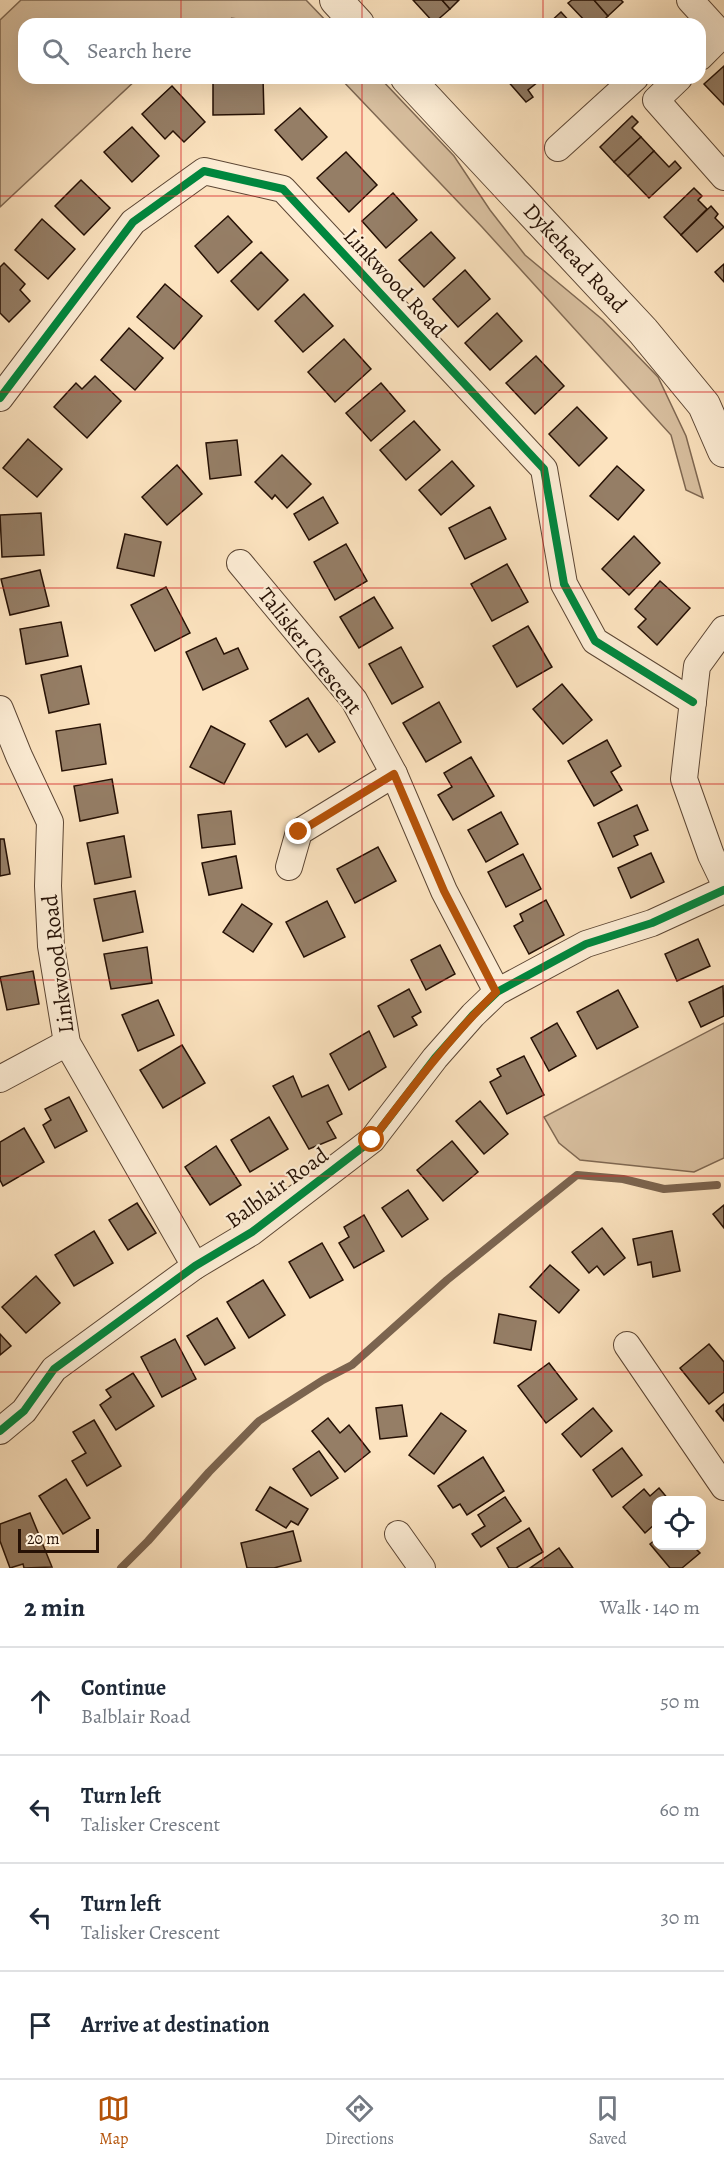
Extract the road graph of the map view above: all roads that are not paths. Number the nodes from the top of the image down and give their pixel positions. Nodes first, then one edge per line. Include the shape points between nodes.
1 (336, 0) edge
2 (352, 18) edge
3 (706, 21) edge
4 (706, 51) edge
5 (413, 84) edge
6 (628, 84) edge
7 (673, 84) edge
8 (558, 147) dead end
9 (724, 177) edge
10 (0, 398) edge
11 (724, 451) edge
12 (240, 563) dead end
13 (724, 629) edge
14 (693, 702) junction
15 (0, 710) edge
16 (9, 760) edge
17 (394, 774) junction
18 (289, 867) dead end
19 (724, 882) edge
20 (724, 890) edge
21 (496, 992) junction
22 (67, 1043) junction
23 (0, 1079) edge
24 (195, 1266) junction
25 (627, 1345) dead end
26 (0, 1431) edge
27 (724, 1487) edge
28 (398, 1534) dead end
29 (422, 1568) edge

1 - 2 street
3 - 4 street via 722,35
5 - 11 street, Dykehead Road via 644,331 704,405
6 - 8 street
7 - 9 street via 656,100
10 - 14 street, Linkwood Road via 133,222 204,171 283,189 544,469 564,584 595,641
12 - 17 street, Talisker Crescent via 354,700
13 - 14 street via 697,666
14 - 19 street via 684,779
15 - 16 street, Linkwood Road
16 - 22 street, Linkwood Road via 50,822 51,946
17 - 18 street via 299,832
17 - 21 street, Talisker Crescent via 444,891
20 - 21 street, Balblair Road via 652,923 586,944
21 - 24 street, Balblair Road via 435,1058 372,1140 252,1232
22 - 23 street
22 - 24 street, Linkwood Road
24 - 26 street, Balblair Road via 54,1369 24,1411
25 - 27 street
28 - 29 street

